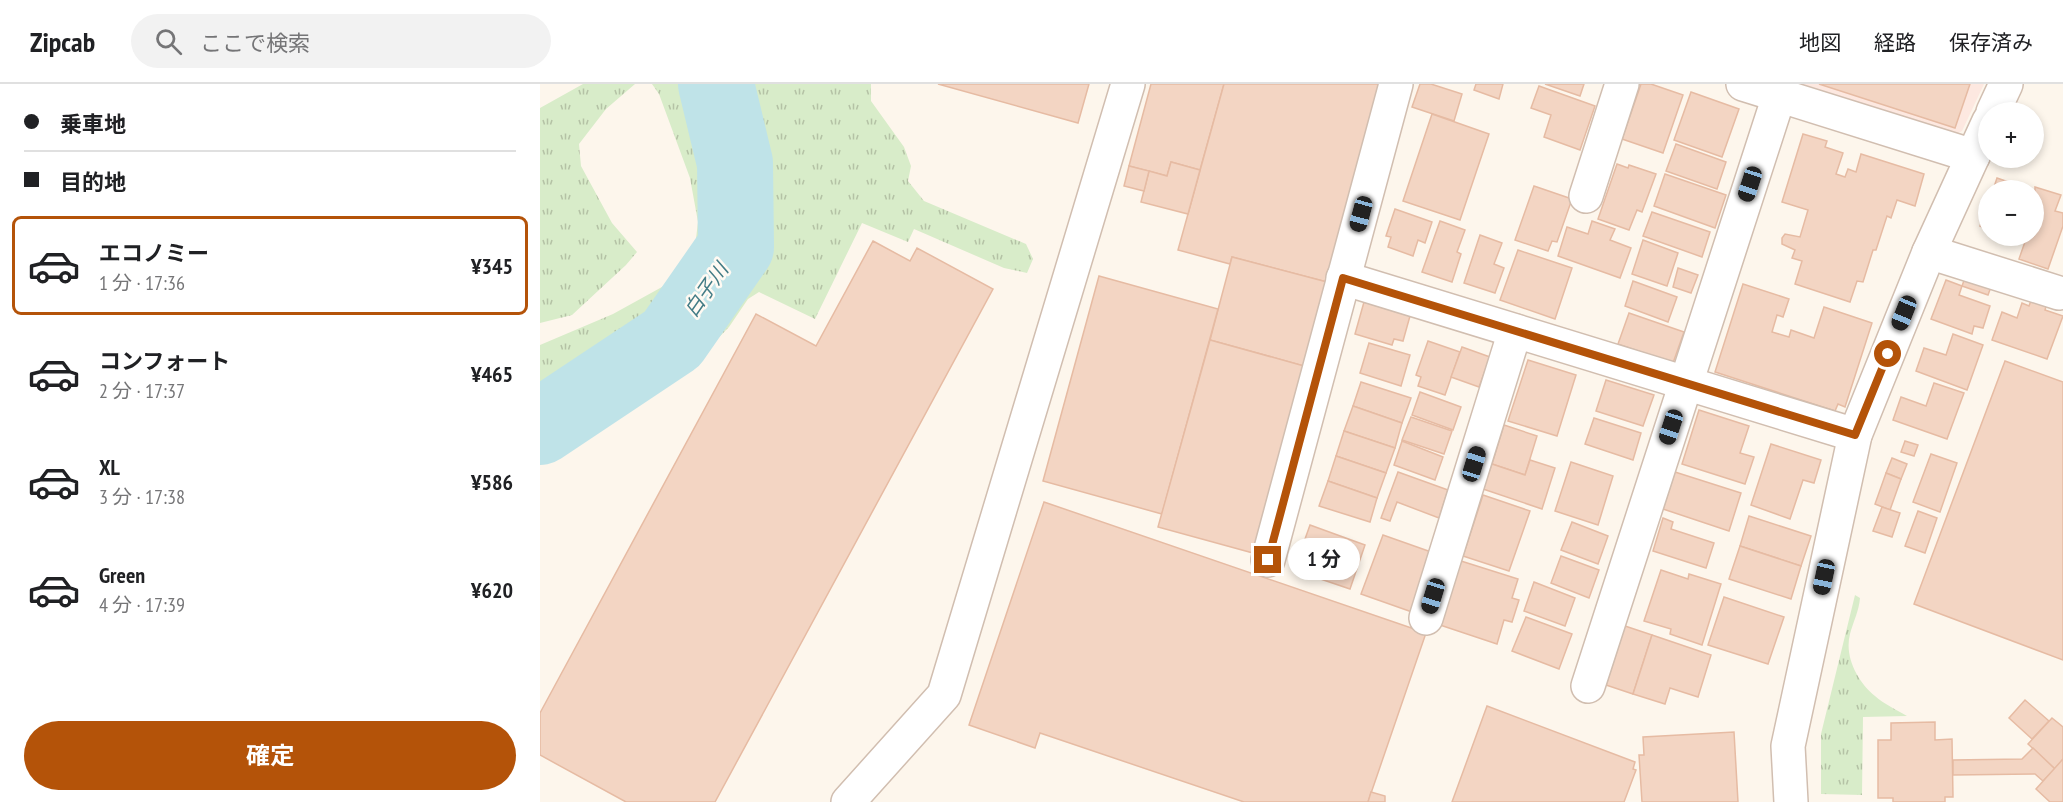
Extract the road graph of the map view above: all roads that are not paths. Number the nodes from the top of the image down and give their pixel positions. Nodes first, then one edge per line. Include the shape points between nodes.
1 (1128, 84) edge
2 (1396, 84) edge
3 (1622, 84) edge
4 (1743, 84) edge
5 (2006, 84) edge
6 (1779, 96) junction
7 (1998, 102) edge
8 (1978, 145) edge
9 (1973, 156) junction
10 (1586, 196) dead end
11 (1929, 252) junction
12 (1343, 278) junction
13 (2059, 293) dead end
14 (1515, 331) junction
15 (1685, 383) junction
16 (1855, 435) junction
17 (1268, 560) dead end
18 (1426, 618) dead end
19 (1588, 686) dead end
20 (848, 802) edge
21 (1791, 802) edge

1 - 20 street via 944,695
2 - 12 street
3 - 10 street
4 - 6 street
5 - 7 street
6 - 9 street
6 - 15 street
8 - 9 street
9 - 11 street
11 - 13 street
11 - 16 street
12 - 14 street
12 - 17 street
14 - 15 street
14 - 18 street
15 - 16 street
15 - 19 street
16 - 21 street via 1788,746

